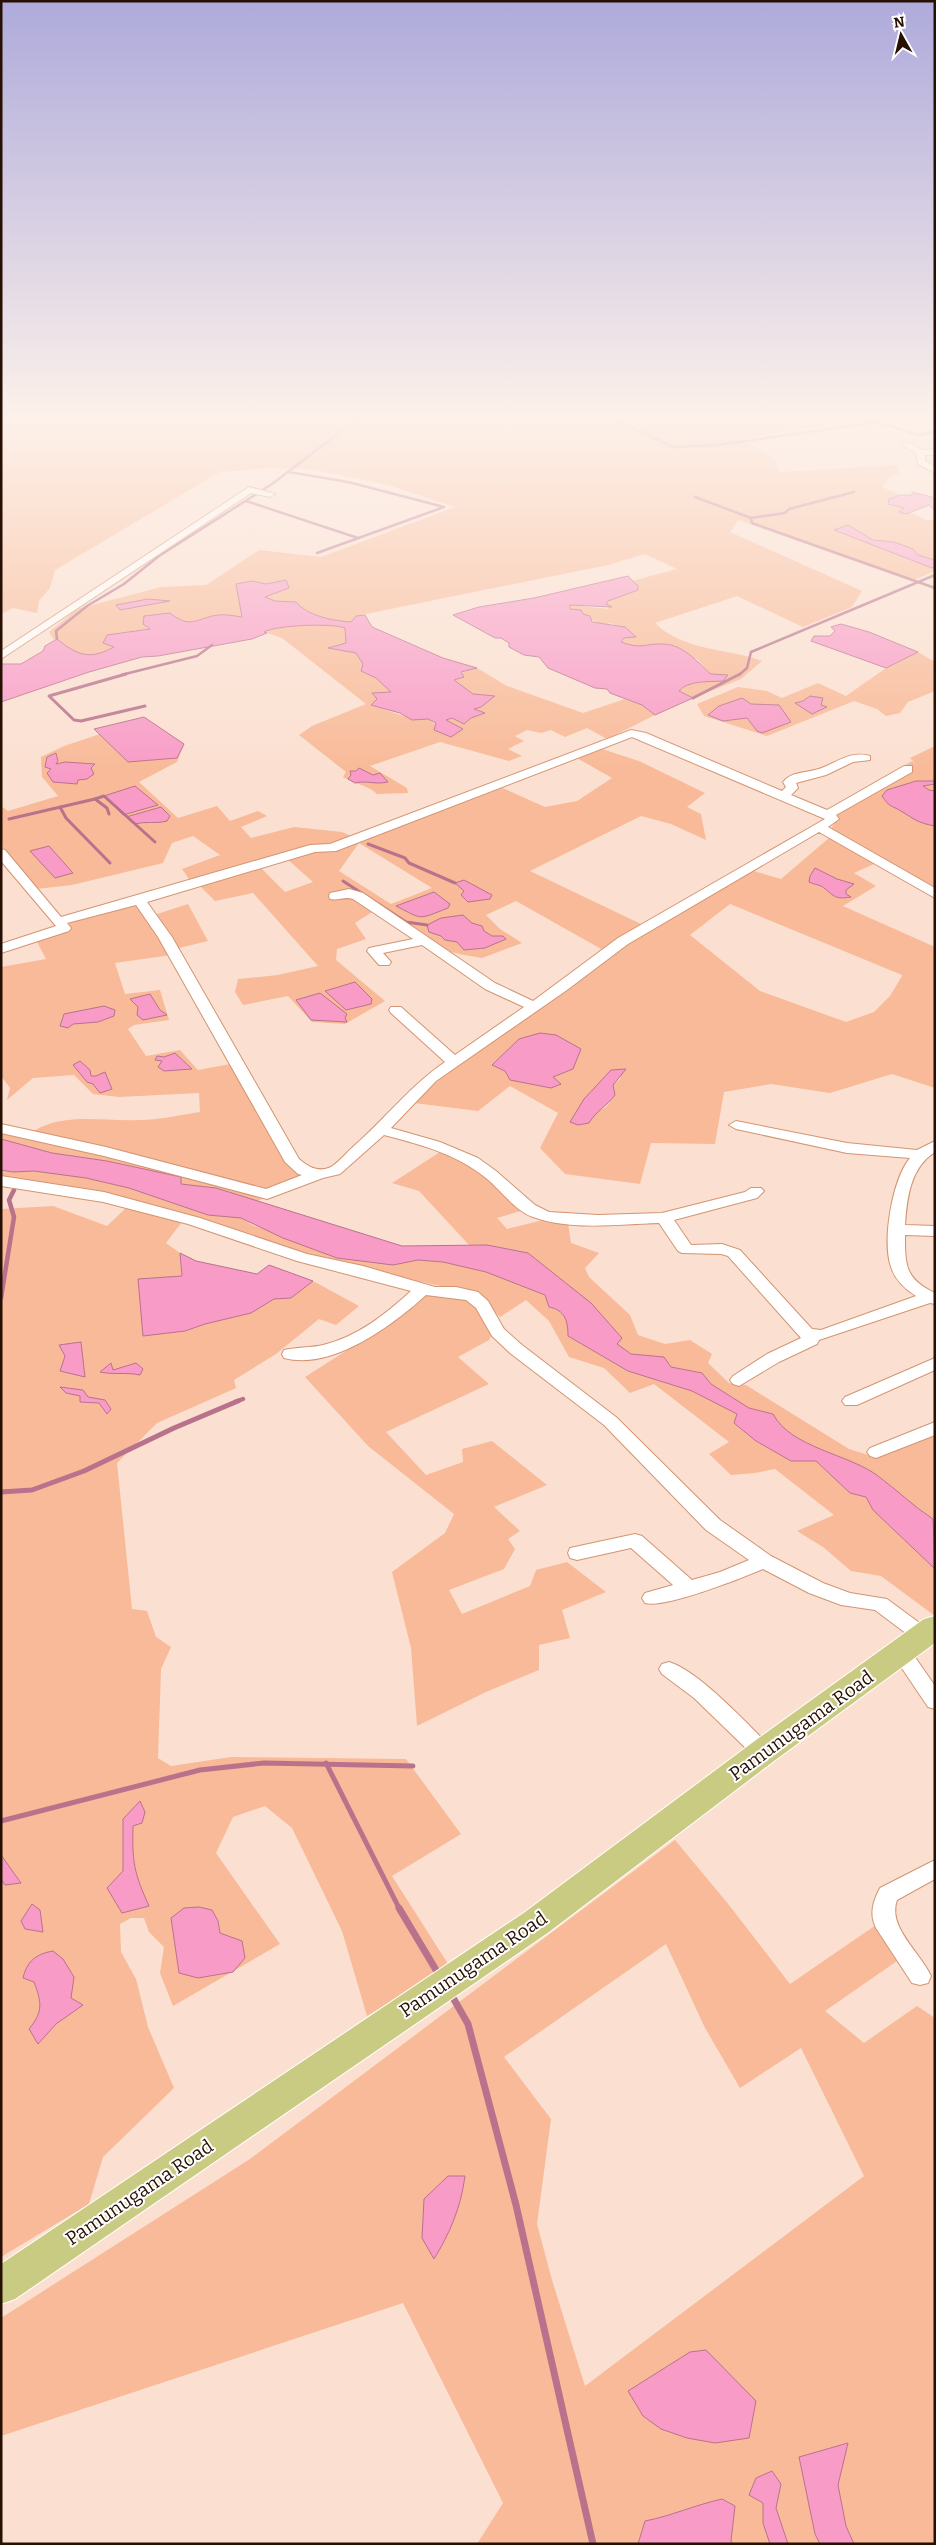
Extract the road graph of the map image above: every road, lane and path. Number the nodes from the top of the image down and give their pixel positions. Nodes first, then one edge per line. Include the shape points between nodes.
1 (181, 536) edge
2 (1, 656) edge
3 (866, 758) dead end
4 (908, 769) dead end
5 (783, 796) junction
6 (828, 815) junction
7 (820, 828) junction
8 (1, 853) edge
9 (935, 894) edge
10 (335, 896) dead end
11 (139, 900) junction
12 (60, 921) junction
13 (424, 941) junction
14 (1, 949) edge
15 (384, 962) dead end
16 (533, 1006) junction
17 (396, 1010) dead end
18 (454, 1062) junction
19 (736, 1126) dead end
20 (1, 1128) edge
21 (381, 1130) junction
22 (928, 1150) edge
23 (319, 1174) junction
24 (1, 1181) edge
25 (756, 1190) dead end
26 (662, 1218) junction
27 (897, 1230) junction
28 (935, 1231) edge
29 (424, 1288) junction
30 (933, 1298) edge
31 (814, 1335) junction
32 (290, 1354) dead end
33 (935, 1363) edge
34 (739, 1380) dead end
35 (851, 1401) dead end
36 (935, 1428) edge
37 (876, 1452) dead end
38 (577, 1554) dead end
39 (764, 1561) junction
40 (689, 1588) junction
41 (652, 1598) dead end
42 (919, 1638) edge
43 (669, 1669) dead end
44 (935, 1702) edge
45 (763, 1752) junction
46 (935, 1869) edge
47 (920, 1976) dead end
48 (1, 2286) edge

1 - 2 street
3 - 5 street via 856,756 821,772 800,774 789,782 792,788
4 - 6 street
5 - 6 street
5 - 11 street via 631,733 360,839 332,848 314,848
6 - 7 street via 833,819
7 - 9 street
7 - 16 street via 623,941
8 - 12 street
10 - 13 street via 358,896
11 - 12 street
11 - 23 street via 165,938 293,1162 303,1171
12 - 14 street via 64,928
13 - 15 street via 374,951
13 - 16 street via 490,986
16 - 18 street
17 - 18 street
18 - 21 street via 431,1078
19 - 22 street via 846,1148
20 - 23 street via 266,1194
21 - 23 street via 335,1171
21 - 26 street via 434,1144 472,1161 538,1214 556,1218
22 - 27 street via 900,1190
24 - 29 street via 141,1206 303,1258
25 - 26 street via 751,1195
26 - 31 street via 688,1250 722,1249 734,1253 804,1331
27 - 28 street
27 - 30 street via 898,1270 911,1287
29 - 32 street via 361,1338 325,1350
29 - 39 street via 472,1296 482,1305 498,1332 516,1349 610,1421 713,1525
30 - 31 street via 829,1333
31 - 34 street via 811,1340 773,1358
33 - 35 street
36 - 37 street
38 - 40 street via 635,1541
39 - 40 street
39 - 42 street via 816,1588 848,1600 880,1604
40 - 41 street
42 - 44 street
42 - 45 main road, Pamunugama Road
43 - 45 street via 701,1693
45 - 48 main road, Pamunugama Road via 536,1922
46 - 47 street via 888,1894 883,1908 884,1922

